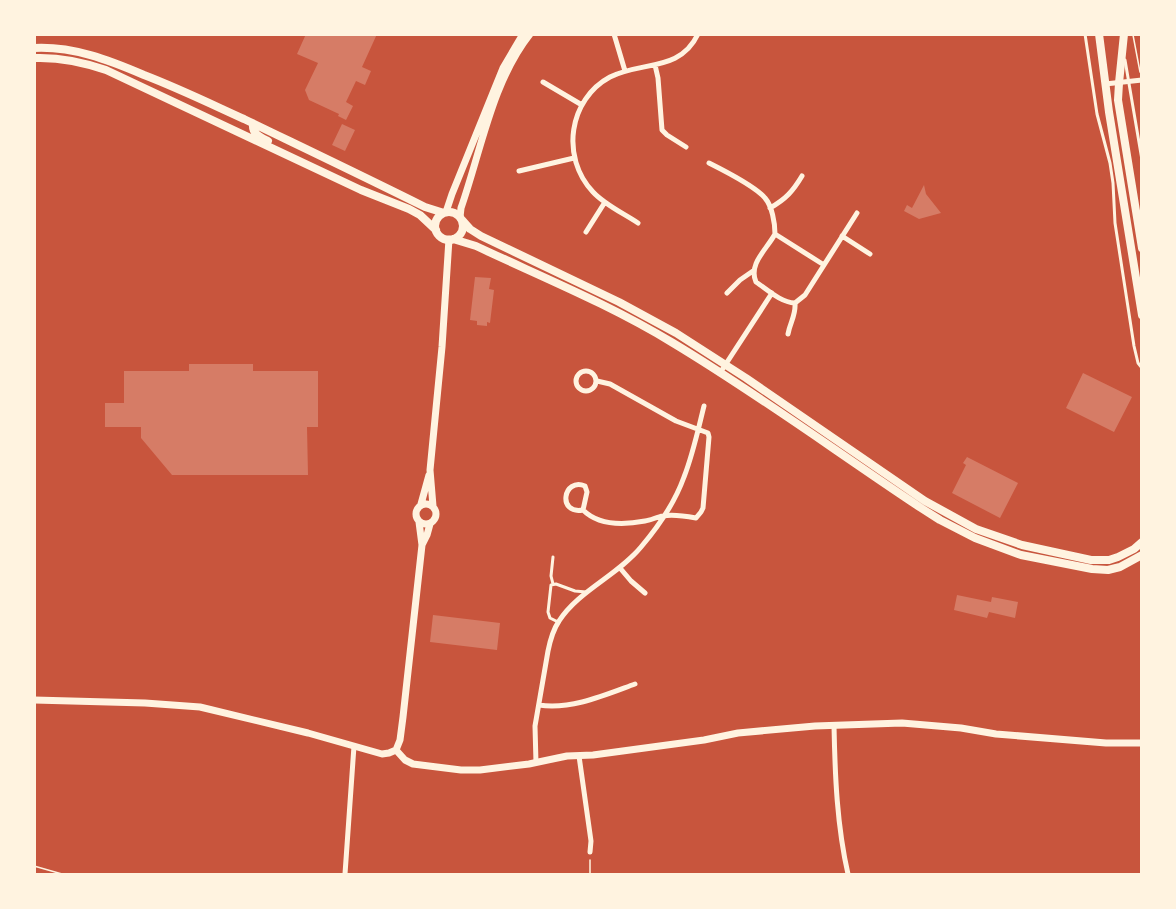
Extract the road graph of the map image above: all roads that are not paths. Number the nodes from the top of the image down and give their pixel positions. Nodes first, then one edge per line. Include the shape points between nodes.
1 (523, 34) edge
2 (531, 34) edge
3 (614, 34) edge
4 (698, 34) edge
5 (1085, 34) edge
6 (1099, 34) edge
7 (1122, 34) edge
8 (34, 48) edge
9 (1122, 48) junction
10 (34, 58) edge
11 (655, 65) junction
12 (625, 71) junction
13 (1141, 80) edge
14 (543, 82) dead end
15 (1129, 82) junction
16 (1119, 83) junction
17 (1106, 84) junction
18 (582, 105) junction
19 (253, 123) junction
20 (686, 147) dead end
21 (574, 158) junction
22 (1142, 160) edge
23 (709, 163) dead end
24 (519, 171) dead end
25 (331, 176) junction
26 (802, 176) dead end
27 (605, 202) junction
28 (770, 208) junction
29 (445, 212) junction
30 (857, 213) dead end
31 (461, 219) junction
32 (638, 223) dead end
33 (436, 230) junction
34 (586, 232) dead end
35 (775, 234) junction
36 (842, 237) junction
37 (451, 239) junction
38 (1142, 248) edge
39 (870, 254) dead end
40 (824, 265) junction
41 (753, 272) junction
42 (727, 293) dead end
43 (772, 293) junction
44 (795, 303) junction
45 (1142, 315) edge
46 (788, 334) dead end
47 (1142, 368) edge
48 (723, 369) junction
49 (597, 381) junction
50 (704, 406) dead end
51 (698, 429) junction
52 (430, 470) junction
53 (421, 504) junction
54 (433, 507) junction
55 (583, 510) junction
56 (664, 516) junction
57 (419, 522) junction
58 (430, 524) junction
59 (1142, 542) edge
60 (422, 545) junction
61 (1142, 555) edge
62 (553, 557) dead end
63 (620, 568) junction
64 (553, 584) junction
65 (645, 592) dead end
66 (588, 593) junction
67 (558, 622) junction
68 (635, 684) dead end
69 (34, 700) edge
70 (539, 705) junction
71 (834, 726) junction
72 (1142, 743) edge
73 (354, 746) junction
74 (396, 750) junction
75 (579, 756) junction
76 (536, 763) junction
77 (590, 852) road end
78 (345, 874) edge
79 (848, 874) edge

1 - 29 street via 502,68
2 - 31 street via 501,84 461,208
3 - 12 street
4 - 11 street via 683,54
5 - 47 lane via 1113,183 1115,223 1134,346
6 - 17 main road
7 - 9 main road
8 - 19 main road via 100,58
9 - 15 lane
9 - 16 main road
10 - 25 main road via 75,61 106,70
11 - 12 street
11 - 20 street via 662,130
12 - 18 street via 592,90
13 - 15 street
14 - 18 street
15 - 16 street
15 - 22 lane
16 - 17 street
16 - 38 main road via 1118,100
17 - 45 main road
18 - 21 street via 572,134
19 - 25 main road via 259,136
19 - 29 main road via 425,207
21 - 24 street
21 - 27 street via 586,183
23 - 28 street via 760,194
25 - 33 main road via 409,209
26 - 28 street via 792,193
27 - 32 street
27 - 34 street
28 - 35 street
29 - 31 main road
29 - 33 main road via 436,222
30 - 36 street
31 - 37 main road via 462,232
31 - 48 main road via 481,236 649,317
33 - 37 main road via 441,237
35 - 40 street
35 - 41 street
36 - 39 street
36 - 40 street
37 - 48 main road via 476,246 613,310
37 - 52 street
40 - 44 street via 806,294
41 - 42 street
41 - 43 street via 756,282
43 - 44 street
43 - 48 street
44 - 46 street
48 - 59 main road via 925,501 976,529 1022,545 1091,560 1118,557
48 - 61 main road via 921,508 975,538 1021,555 1092,569 1120,567
49 - 49 street via 591,371 579,372 576,377 579,388 585,391 595,387
49 - 51 street via 622,389 676,421
50 - 51 street
51 - 56 street via 684,480
51 - 56 street via 710,437 701,512 696,518
52 - 53 street
52 - 54 street
53 - 54 street
53 - 57 street via 415,514
54 - 58 street via 436,516
55 - 55 street via 587,499 585,486 573,485 566,502 576,511
55 - 56 street via 609,523
56 - 63 street via 643,546
57 - 58 street
57 - 60 street
58 - 60 street
60 - 74 street via 404,717
62 - 64 lane
63 - 65 street
63 - 66 street
64 - 66 lane
64 - 67 lane via 548,612
66 - 67 street
67 - 70 street via 550,640
68 - 70 street via 564,705
69 - 73 street via 200,707
70 - 76 street
71 - 72 street via 919,724 996,735
71 - 75 street via 738,733
71 - 79 street via 836,793
73 - 74 street via 382,754
73 - 78 street
74 - 76 street via 413,764 461,770
75 - 76 street
75 - 77 street

